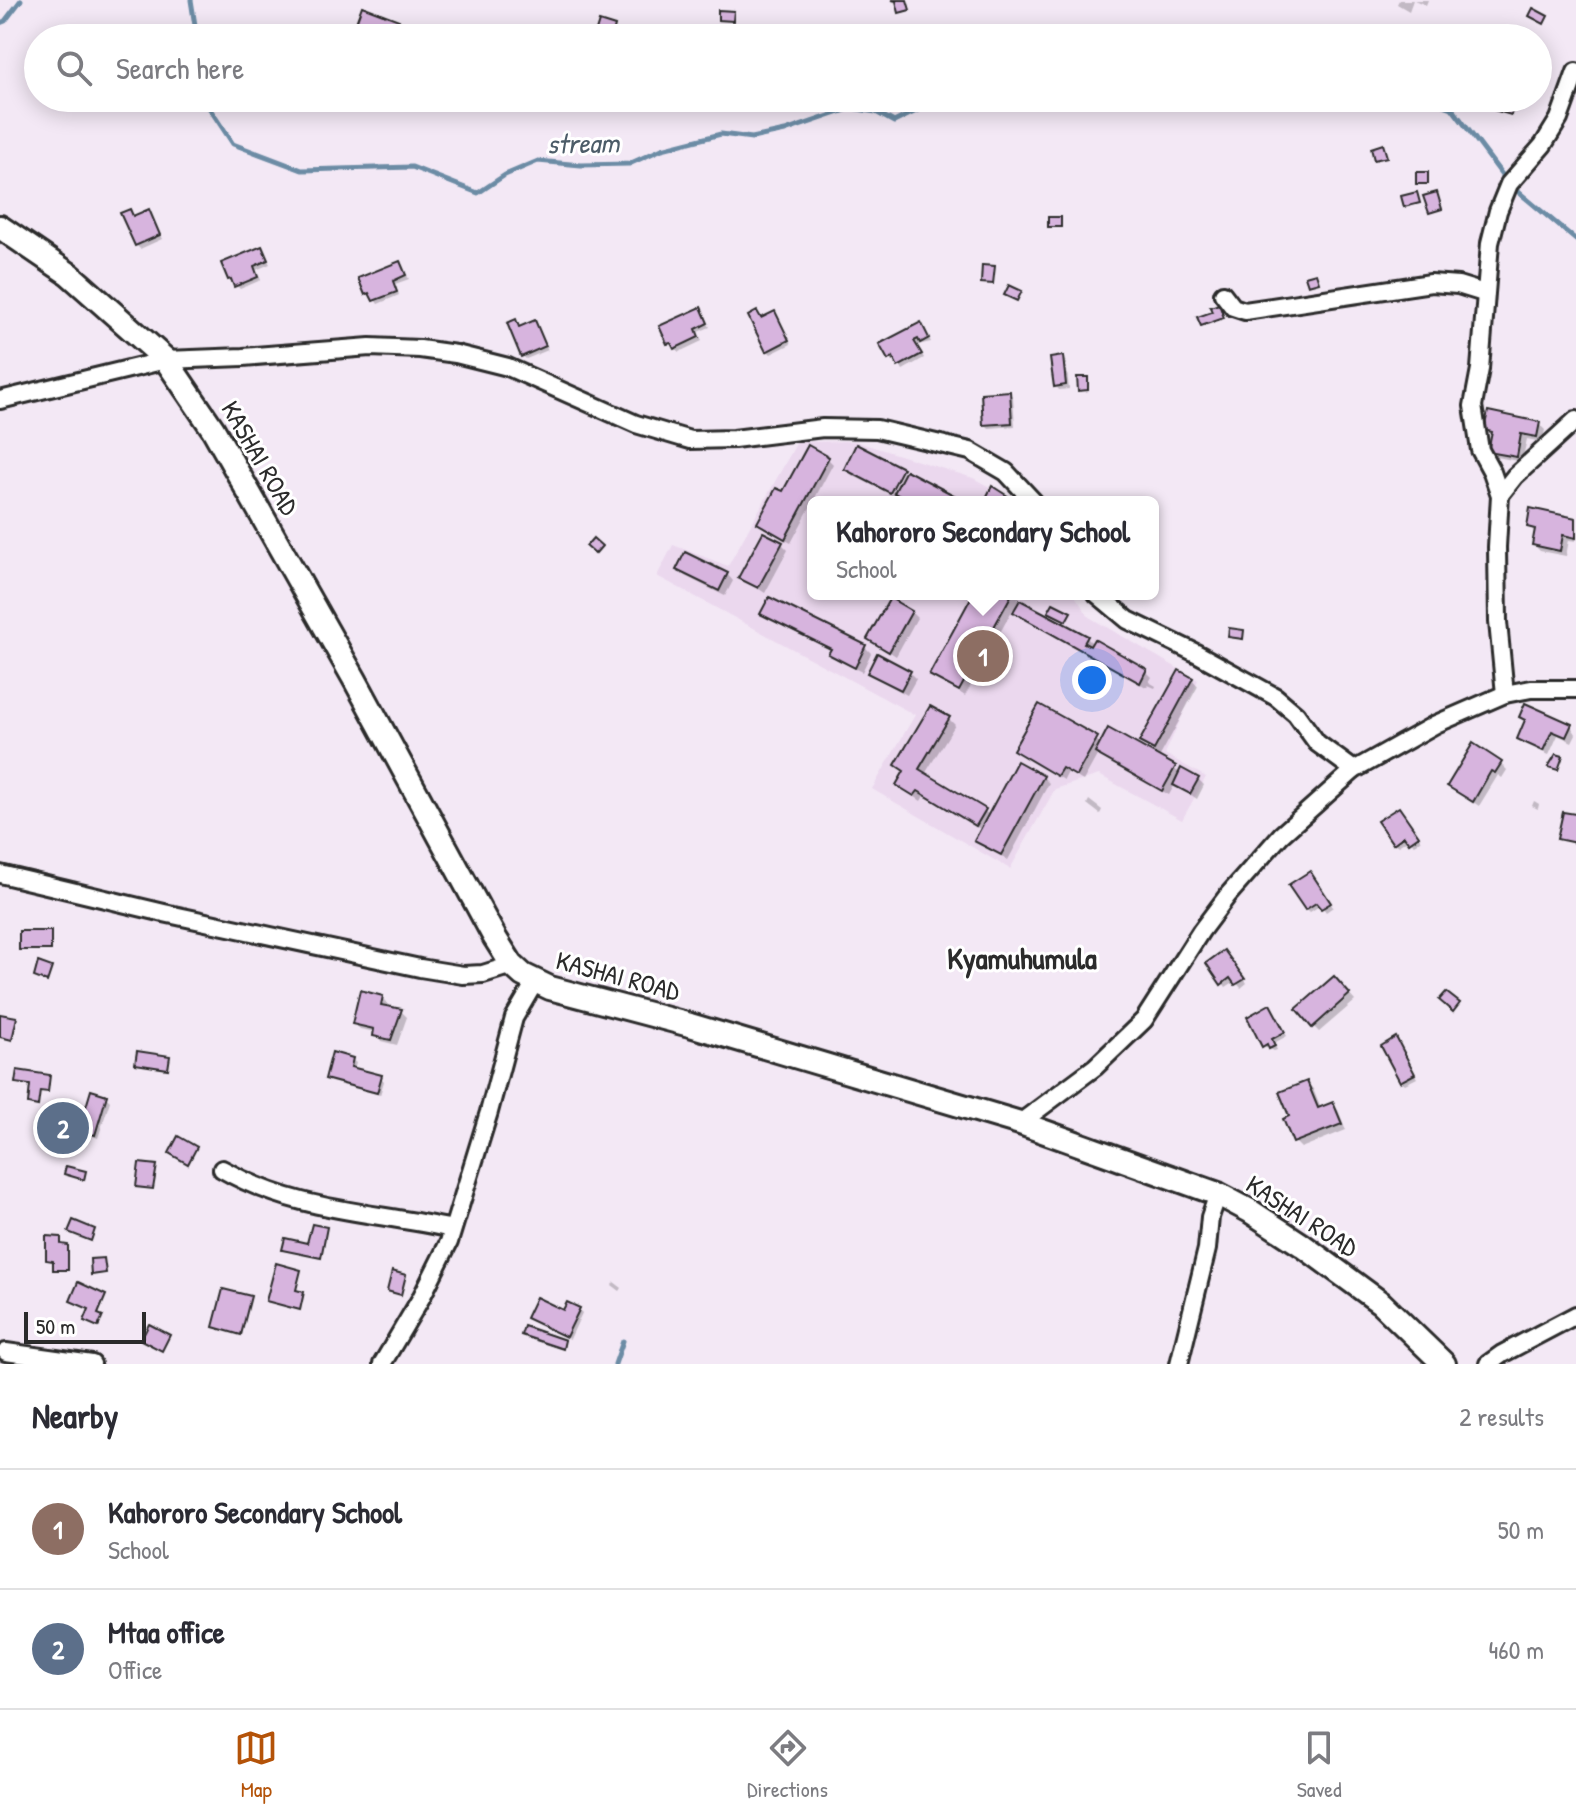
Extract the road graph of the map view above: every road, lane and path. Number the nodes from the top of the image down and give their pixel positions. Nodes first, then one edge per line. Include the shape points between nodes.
1 (1576, 72) edge
2 (0, 227) edge
3 (1484, 293) junction
4 (1223, 294) dead end
5 (166, 360) junction
6 (0, 400) edge
7 (1576, 420) edge
8 (1500, 495) junction
9 (1028, 496) edge
10 (1104, 600) edge
11 (1576, 689) edge
12 (1505, 694) junction
13 (1354, 770) junction
14 (0, 874) edge
15 (512, 965) junction
16 (535, 982) junction
17 (1020, 1123) junction
18 (222, 1169) dead end
19 (1218, 1194) junction
20 (452, 1229) junction
21 (1576, 1315) edge
22 (6, 1352) dead end
23 (92, 1364) edge
24 (382, 1364) edge
25 (1179, 1364) edge
26 (1444, 1364) edge
27 (1488, 1364) edge

1 - 3 street via 1559,119 1503,197
2 - 5 street, KASHAI ROAD via 69,274
3 - 4 street via 1431,283 1245,311 1233,307
3 - 8 street via 1474,425
5 - 6 street
5 - 9 street via 370,347 456,354 508,367 636,424 690,440 823,428 877,429 970,451 1006,472
5 - 15 street, KASHAI ROAD via 220,442
7 - 8 street
8 - 12 street via 1498,622
10 - 13 street via 1128,620 1276,697 1317,743
11 - 12 street
12 - 13 street via 1436,724
13 - 17 street via 1281,835 1228,895 1144,1020 1095,1067
14 - 15 street via 420,968 463,975
15 - 16 street, KASHAI ROAD
16 - 17 street, KASHAI ROAD
16 - 20 street via 514,1018
17 - 19 street, KASHAI ROAD
18 - 20 street via 303,1204
19 - 25 street
19 - 26 street, KASHAI ROAD via 1302,1245 1381,1303
20 - 24 street via 421,1298
21 - 27 street
22 - 23 street

